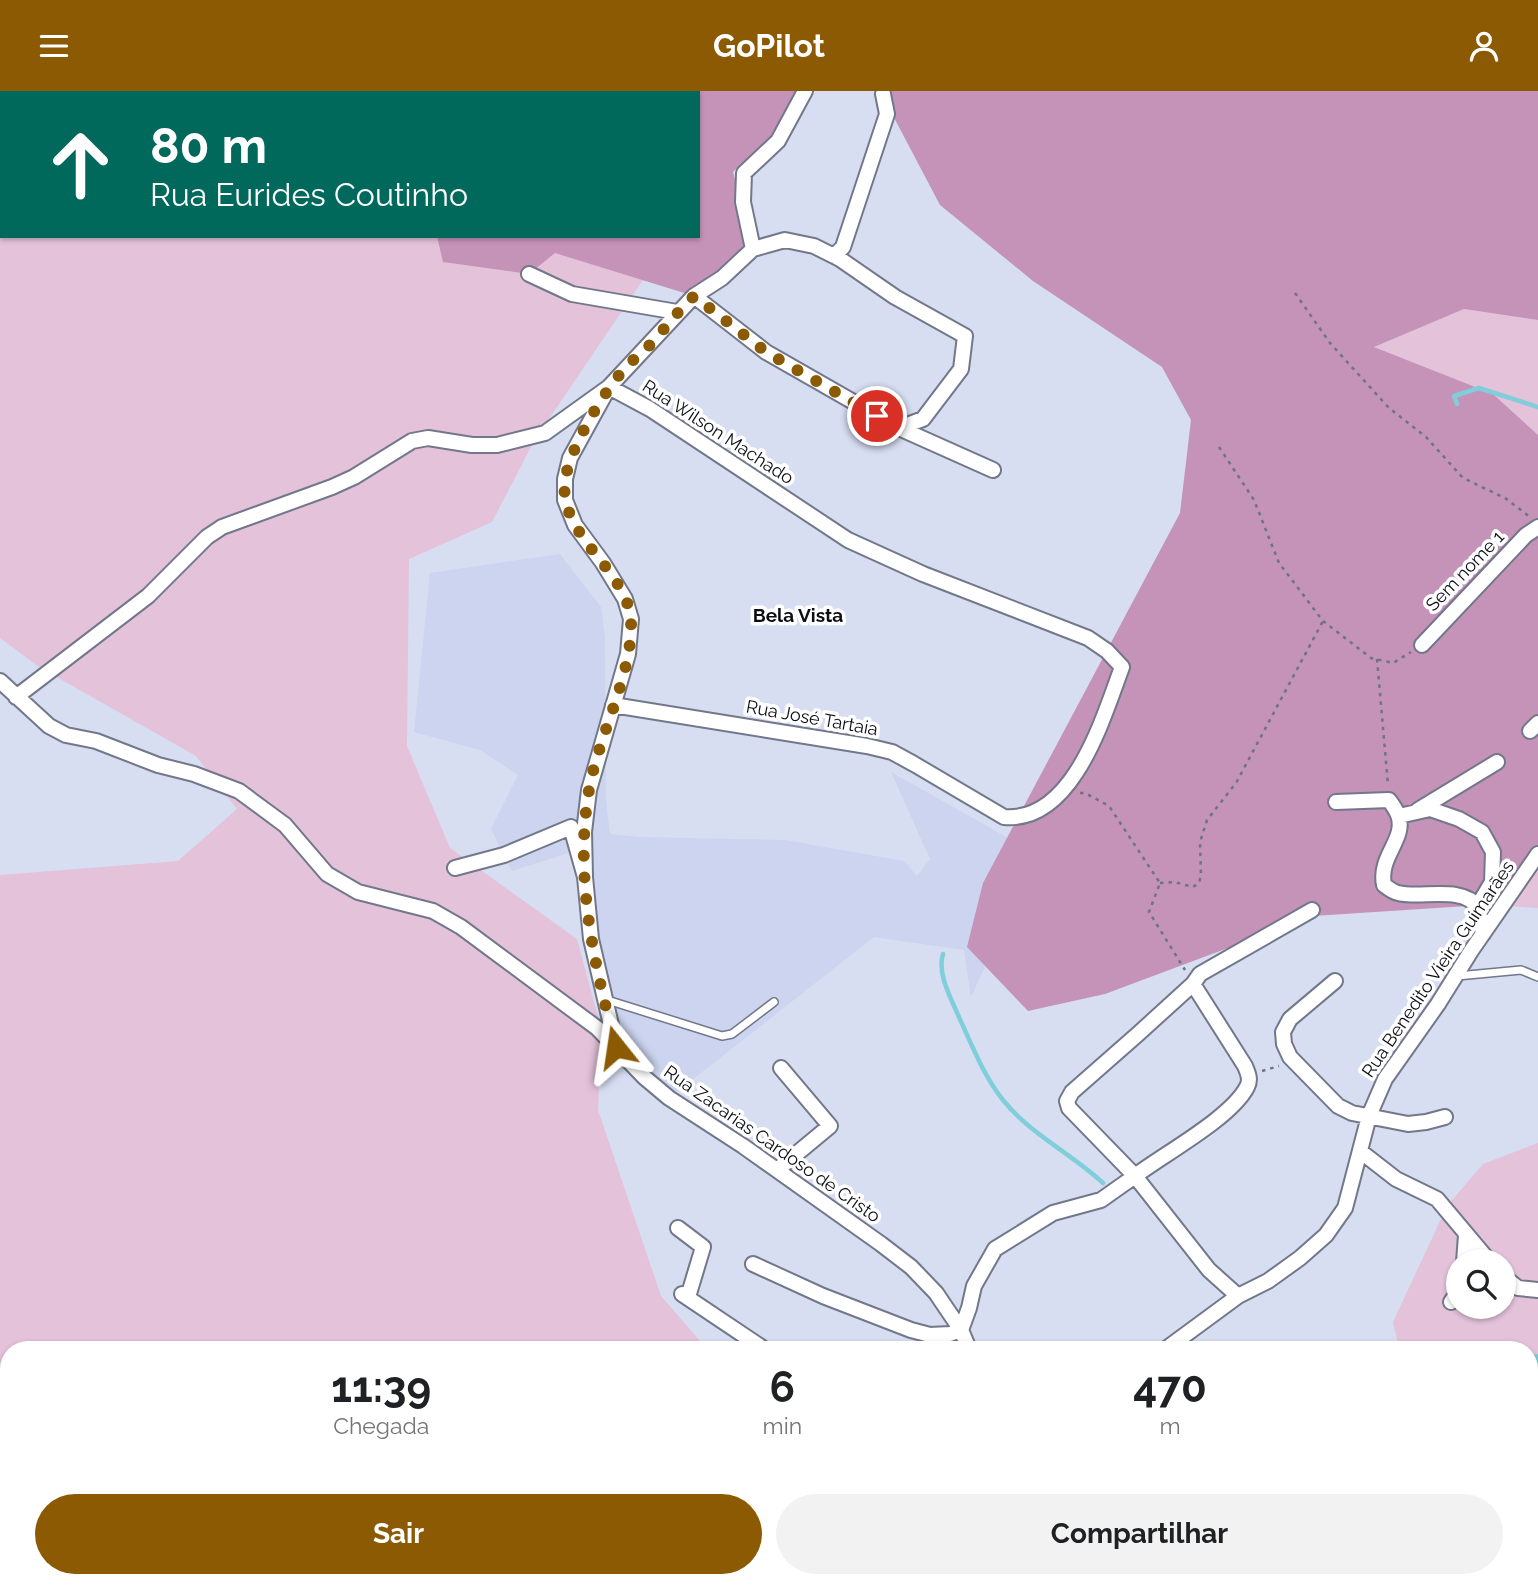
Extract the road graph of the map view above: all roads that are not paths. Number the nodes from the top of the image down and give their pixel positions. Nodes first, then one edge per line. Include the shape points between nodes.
1 (805, 91) edge
2 (883, 94) dead end
3 (753, 249) junction
4 (835, 256) junction
5 (529, 274) dead end
6 (694, 296) junction
7 (677, 312) junction
8 (610, 387) junction
9 (900, 428) junction
10 (993, 470) dead end
11 (1538, 525) edge
12 (1422, 645) road end
13 (0, 681) edge
14 (16, 697) junction
15 (613, 705) junction
16 (1497, 762) dead end
17 (1336, 802) dead end
18 (1415, 812) junction
19 (1028, 815) joint
20 (1399, 816) junction
21 (1538, 854) edge
22 (455, 868) dead end
23 (585, 877) junction
24 (1477, 907) junction
25 (1312, 910) dead end
26 (1483, 934) junction
27 (1456, 976) junction
28 (1538, 977) edge
29 (1335, 981) dead end
30 (1193, 984) junction
31 (603, 999) junction
32 (774, 1002) dead end
33 (616, 1047) junction
34 (782, 1068) dead end
35 (1369, 1116) junction
36 (1445, 1117) dead end
37 (1360, 1151) junction
38 (777, 1170) junction
39 (1135, 1176) junction
40 (678, 1228) dead end
41 (1466, 1235) junction
42 (1465, 1249) edge
43 (1478, 1249) edge
44 (753, 1264) dead end
45 (1516, 1286) edge
46 (1538, 1290) edge
47 (1238, 1296) junction
48 (961, 1330) junction
49 (752, 1341) edge
50 (966, 1341) edge
51 (1177, 1341) edge

1 - 3 street via 778,141 744,173 743,202
2 - 4 street via 887,114 844,247
3 - 4 street via 785,240
3 - 6 street
4 - 9 street via 965,336 961,369 923,419
5 - 7 street via 572,294
6 - 7 street
6 - 9 street via 766,352
7 - 8 street
8 - 14 street via 545,433 496,445 428,438 412,441 332,487 222,527 148,596
8 - 15 street via 570,458 565,501 575,525 625,599 631,619 628,654
8 - 19 street, Rua Wilson Machado via 848,540 1088,638 1107,650 1122,667 1094,741 1062,793
9 - 10 street
11 - 12 street, Sem nome 1
13 - 14 street, Rua Zacarias Cardoso de Cristo
14 - 33 street, Rua Zacarias Cardoso de Cristo via 66,735 96,741 239,791 285,825 327,874 358,892 433,911 461,927
15 - 19 street, Rua José Tartaia via 892,752 1004,817
15 - 23 street via 589,790
16 - 18 street
17 - 20 street via 1389,800
18 - 20 street
18 - 24 street via 1430,809 1482,832 1493,852 1492,882
20 - 24 street via 1399,833 1381,872 1384,885 1395,893 1452,894 1468,898
21 - 26 street, Rua Benedito Vieira Guimarães
22 - 23 street via 504,855 571,827
23 - 31 street
24 - 26 street
25 - 30 street via 1200,974
26 - 27 street, Rua Benedito Vieira Guimarães
27 - 28 lane via 1521,970
27 - 35 street, Rua Benedito Vieira Guimarães via 1385,1079
29 - 35 street via 1290,1019 1283,1032 1284,1045 1338,1106
30 - 39 street via 1249,1075 1248,1086 1226,1112
30 - 39 street via 1067,1101
31 - 32 lane via 722,1036 732,1034
31 - 33 street
33 - 38 street, Rua Zacarias Cardoso de Cristo via 668,1098
34 - 38 street via 830,1126
35 - 36 street via 1408,1124
35 - 37 street, Rua Benedito Vieira Guimarães
37 - 41 street via 1396,1179 1437,1199
37 - 47 street, Rua Benedito Vieira Guimarães via 1345,1208 1326,1235 1268,1281
38 - 48 street, Rua Zacarias Cardoso de Cristo via 911,1267
39 - 47 street via 1209,1270
39 - 48 street via 1101,1200 1053,1213 995,1249 974,1286
40 - 49 street via 703,1247 685,1296
41 - 42 street
41 - 43 street
44 - 48 street via 911,1330 930,1335
45 - 46 street
47 - 51 street, Rua Benedito Vieira Guimarães
48 - 50 street, Rua Zacarias Cardoso de Cristo

